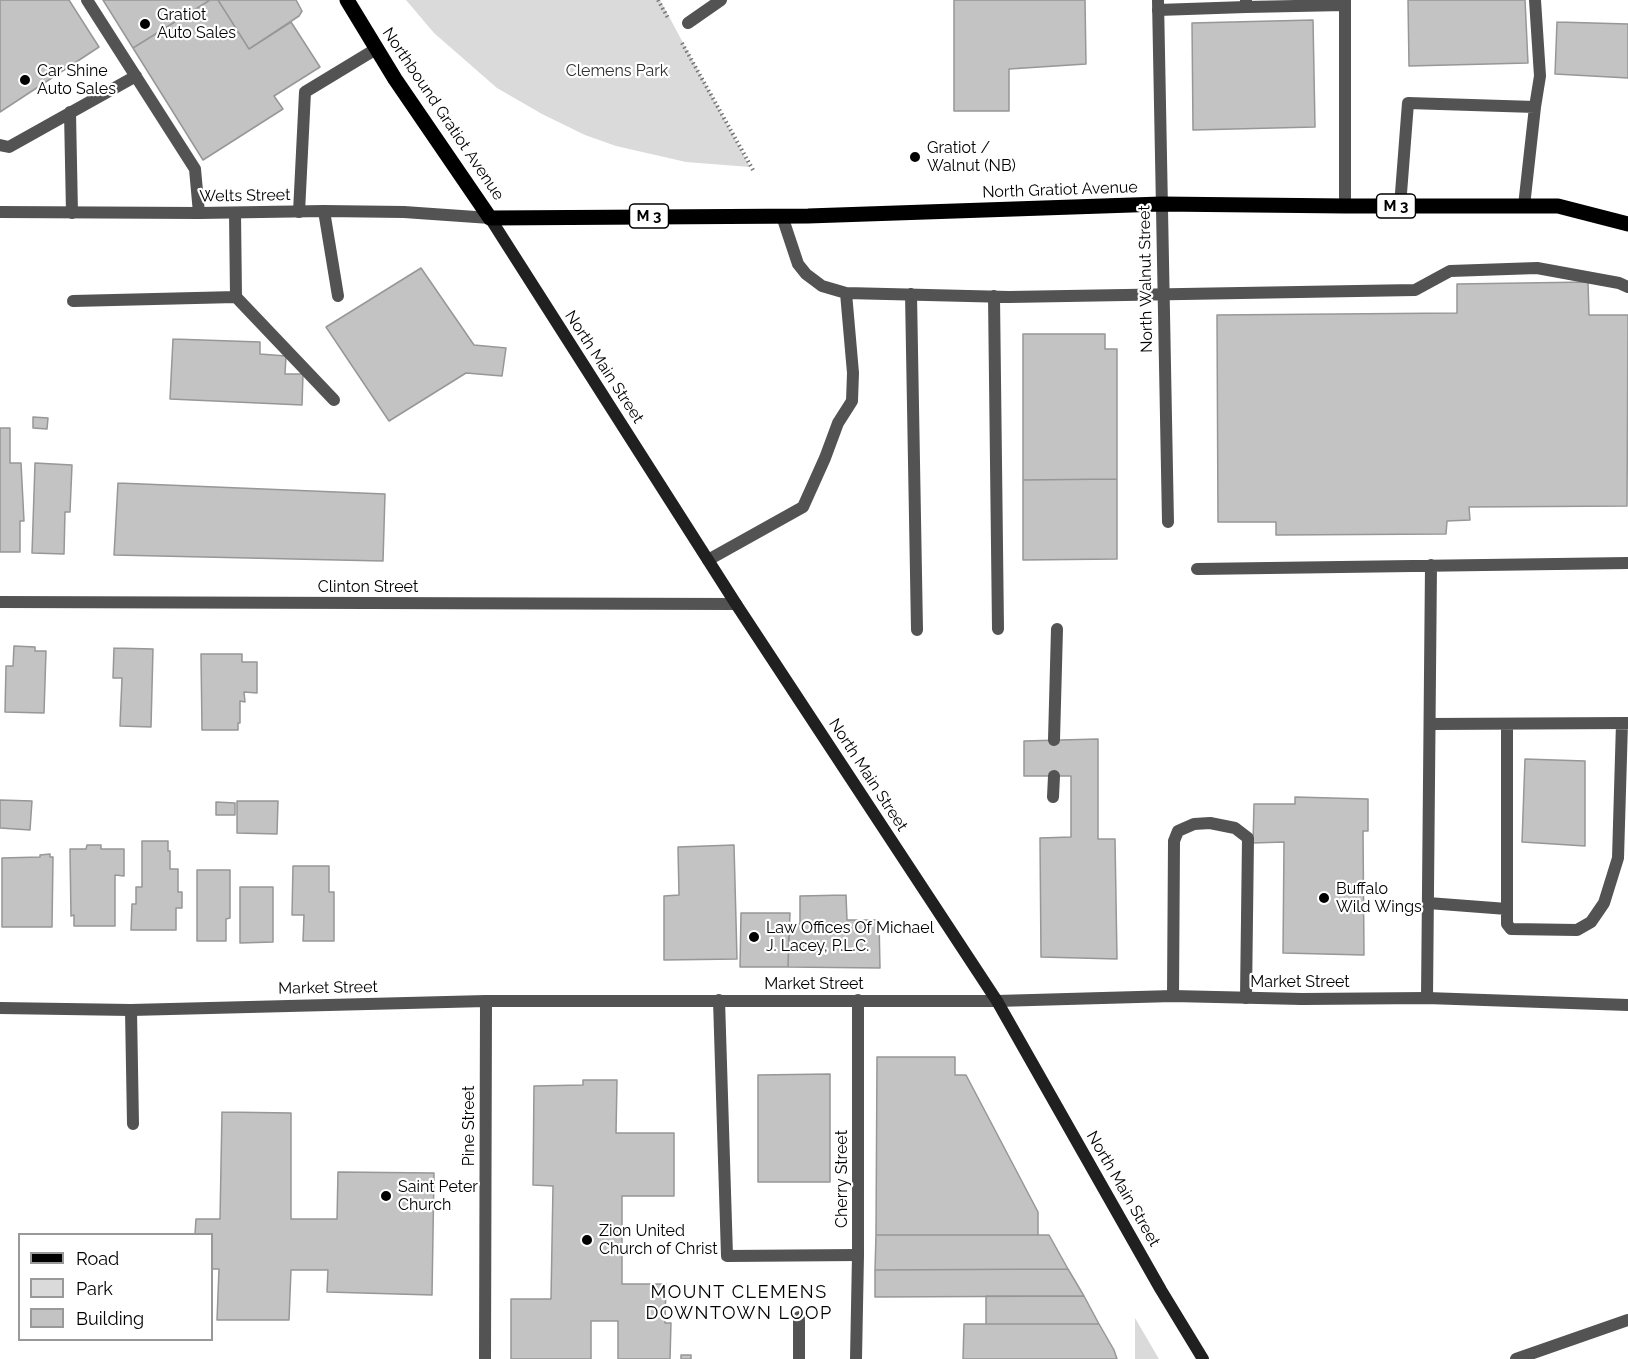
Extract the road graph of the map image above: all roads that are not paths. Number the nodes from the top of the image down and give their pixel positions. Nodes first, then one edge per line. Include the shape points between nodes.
1 (87, 0) edge
2 (347, 0) edge
3 (721, 0) edge
4 (1535, 0) edge
5 (1345, 2) edge
6 (1246, 3) edge
7 (1158, 5) edge
8 (688, 23) dead end
9 (376, 49) junction
10 (135, 76) junction
11 (1535, 107) junction
12 (70, 112) junction
13 (0, 145) edge
14 (1161, 204) junction
15 (1345, 206) junction
16 (1400, 206) junction
17 (1524, 206) junction
18 (324, 211) junction
19 (0, 212) edge
20 (298, 212) junction
21 (72, 213) junction
22 (199, 213) junction
23 (235, 213) junction
24 (782, 216) junction
25 (490, 218) junction
26 (1628, 224) edge
27 (1628, 287) edge
28 (846, 293) junction
29 (911, 294) junction
30 (1162, 294) junction
31 (338, 296) dead end
32 (994, 296) junction
33 (236, 297) junction
34 (74, 301) dead end
35 (334, 400) dead end
36 (1168, 522) dead end
37 (708, 560) junction
38 (1628, 563) edge
39 (1431, 565) junction
40 (1197, 569) dead end
41 (0, 602) edge
42 (736, 604) junction
43 (998, 629) dead end
44 (1057, 629) dead end
45 (917, 630) dead end
46 (1625, 723) edge
47 (1430, 724) junction
48 (1507, 724) junction
49 (1054, 740) dead end
50 (1054, 776) dead end
51 (1053, 797) dead end
52 (1428, 903) junction
53 (1507, 909) junction
54 (1173, 996) junction
55 (1246, 998) junction
56 (1426, 998) junction
57 (719, 1000) junction
58 (858, 1000) junction
59 (997, 1001) junction
60 (486, 1002) junction
61 (1628, 1005) edge
62 (0, 1008) edge
63 (131, 1010) junction
64 (133, 1124) dead end
65 (858, 1255) junction
66 (799, 1317) dead end
67 (1628, 1320) edge
68 (485, 1359) edge
69 (799, 1359) edge
70 (856, 1359) edge
71 (1203, 1359) edge
72 (1516, 1359) edge

1 - 10 street
2 - 9 main road, Northbound Gratiot Avenue
3 - 8 street
4 - 11 street via 1540,76
5 - 6 street
5 - 15 street
6 - 7 street
7 - 14 street, North Walnut Street
9 - 20 street via 305,92
9 - 25 main road, Northbound Gratiot Avenue
10 - 12 street
10 - 22 street via 195,169
11 - 16 street via 1408,103
11 - 17 street
12 - 13 street via 9,147
12 - 21 street
14 - 15 main road, North Gratiot Avenue / M 3
14 - 24 main road, North Gratiot Avenue / M 3
14 - 30 street, North Walnut Street
15 - 16 main road, North Gratiot Avenue / M 3
16 - 17 main road, North Gratiot Avenue / M 3
17 - 26 main road, North Gratiot Avenue / M 3 via 1558,206
18 - 20 street, Welts Street
18 - 25 street, Welts Street
18 - 31 street
19 - 21 street, Welts Street
20 - 23 street, Welts Street
21 - 22 street, Welts Street
22 - 23 street, Welts Street
23 - 33 street
24 - 25 main road, North Gratiot Avenue / M 3
24 - 28 street via 798,264 806,274 822,286
25 - 37 main road, North Main Street
27 - 30 street via 1537,268 1450,271 1415,290
28 - 29 street
28 - 37 street via 852,401 838,423 803,507
29 - 32 street
29 - 45 street
30 - 32 street
30 - 36 street, North Walnut Street
32 - 43 street
33 - 34 street
33 - 35 street
37 - 42 main road, North Main Street
38 - 39 street
39 - 40 street
39 - 47 street
41 - 42 street, Clinton Street
42 - 59 main road, North Main Street
44 - 49 street
46 - 48 street
46 - 53 street via 1618,858 1604,903 1591,922 1577,930 1511,929
47 - 48 street
47 - 52 street
48 - 53 street
50 - 51 street
52 - 53 street
52 - 56 street
54 - 55 street, Market Street
54 - 55 street via 1174,841 1178,831 1210,823 1235,828 1248,838
54 - 59 street, Market Street
55 - 56 street, Market Street
56 - 61 street, Market Street
57 - 58 street, Market Street
57 - 60 street, Market Street
57 - 65 street via 727,1256
58 - 59 street, Market Street
58 - 65 street, Cherry Street
59 - 71 main road, North Main Street
60 - 63 street, Market Street
60 - 68 street, Pine Street
62 - 63 street, Market Street
63 - 64 street
65 - 70 street, Cherry Street
66 - 69 street
67 - 72 street

